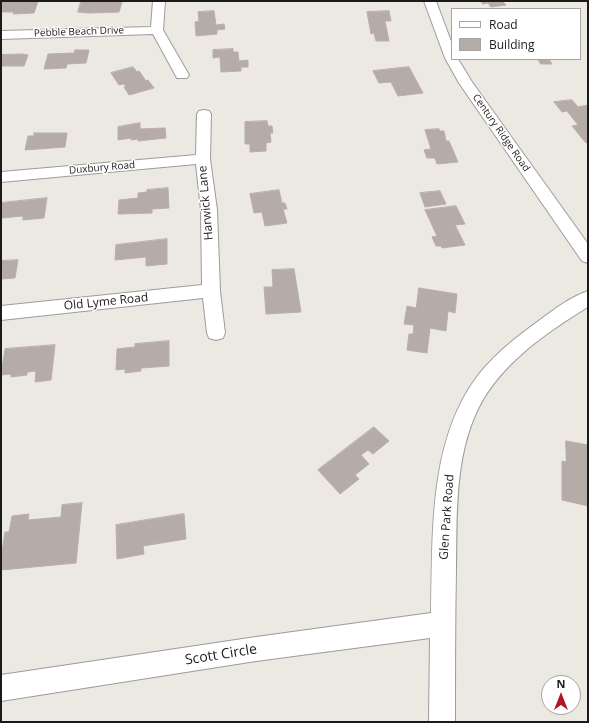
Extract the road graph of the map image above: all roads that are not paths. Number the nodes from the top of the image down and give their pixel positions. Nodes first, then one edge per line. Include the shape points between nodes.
1 (159, 1) edge
2 (430, 1) edge
3 (157, 30) junction
4 (1, 35) edge
5 (451, 58) edge
6 (452, 60) edge
7 (182, 75) dead end
8 (204, 114) dead end
9 (203, 159) junction
10 (1, 177) edge
11 (588, 257) edge
12 (211, 291) junction
13 (588, 298) edge
14 (1, 313) edge
15 (216, 333) dead end
16 (442, 624) junction
17 (1, 688) edge
18 (442, 722) edge

1 - 3 street
2 - 5 street, Century Ridge Road
3 - 4 street, Pebble Beach Drive
3 - 7 street
6 - 11 street, Century Ridge Road
8 - 9 street, Harwick Lane
9 - 10 street, Duxbury Road
9 - 12 street, Harwick Lane via 209,210
12 - 14 street, Old Lyme Road
12 - 15 street, Harwick Lane
13 - 16 street, Glen Park Road via 508,354 483,384 466,413 453,452 446,502
16 - 17 street, Scott Circle
16 - 18 street, Glen Park Road

